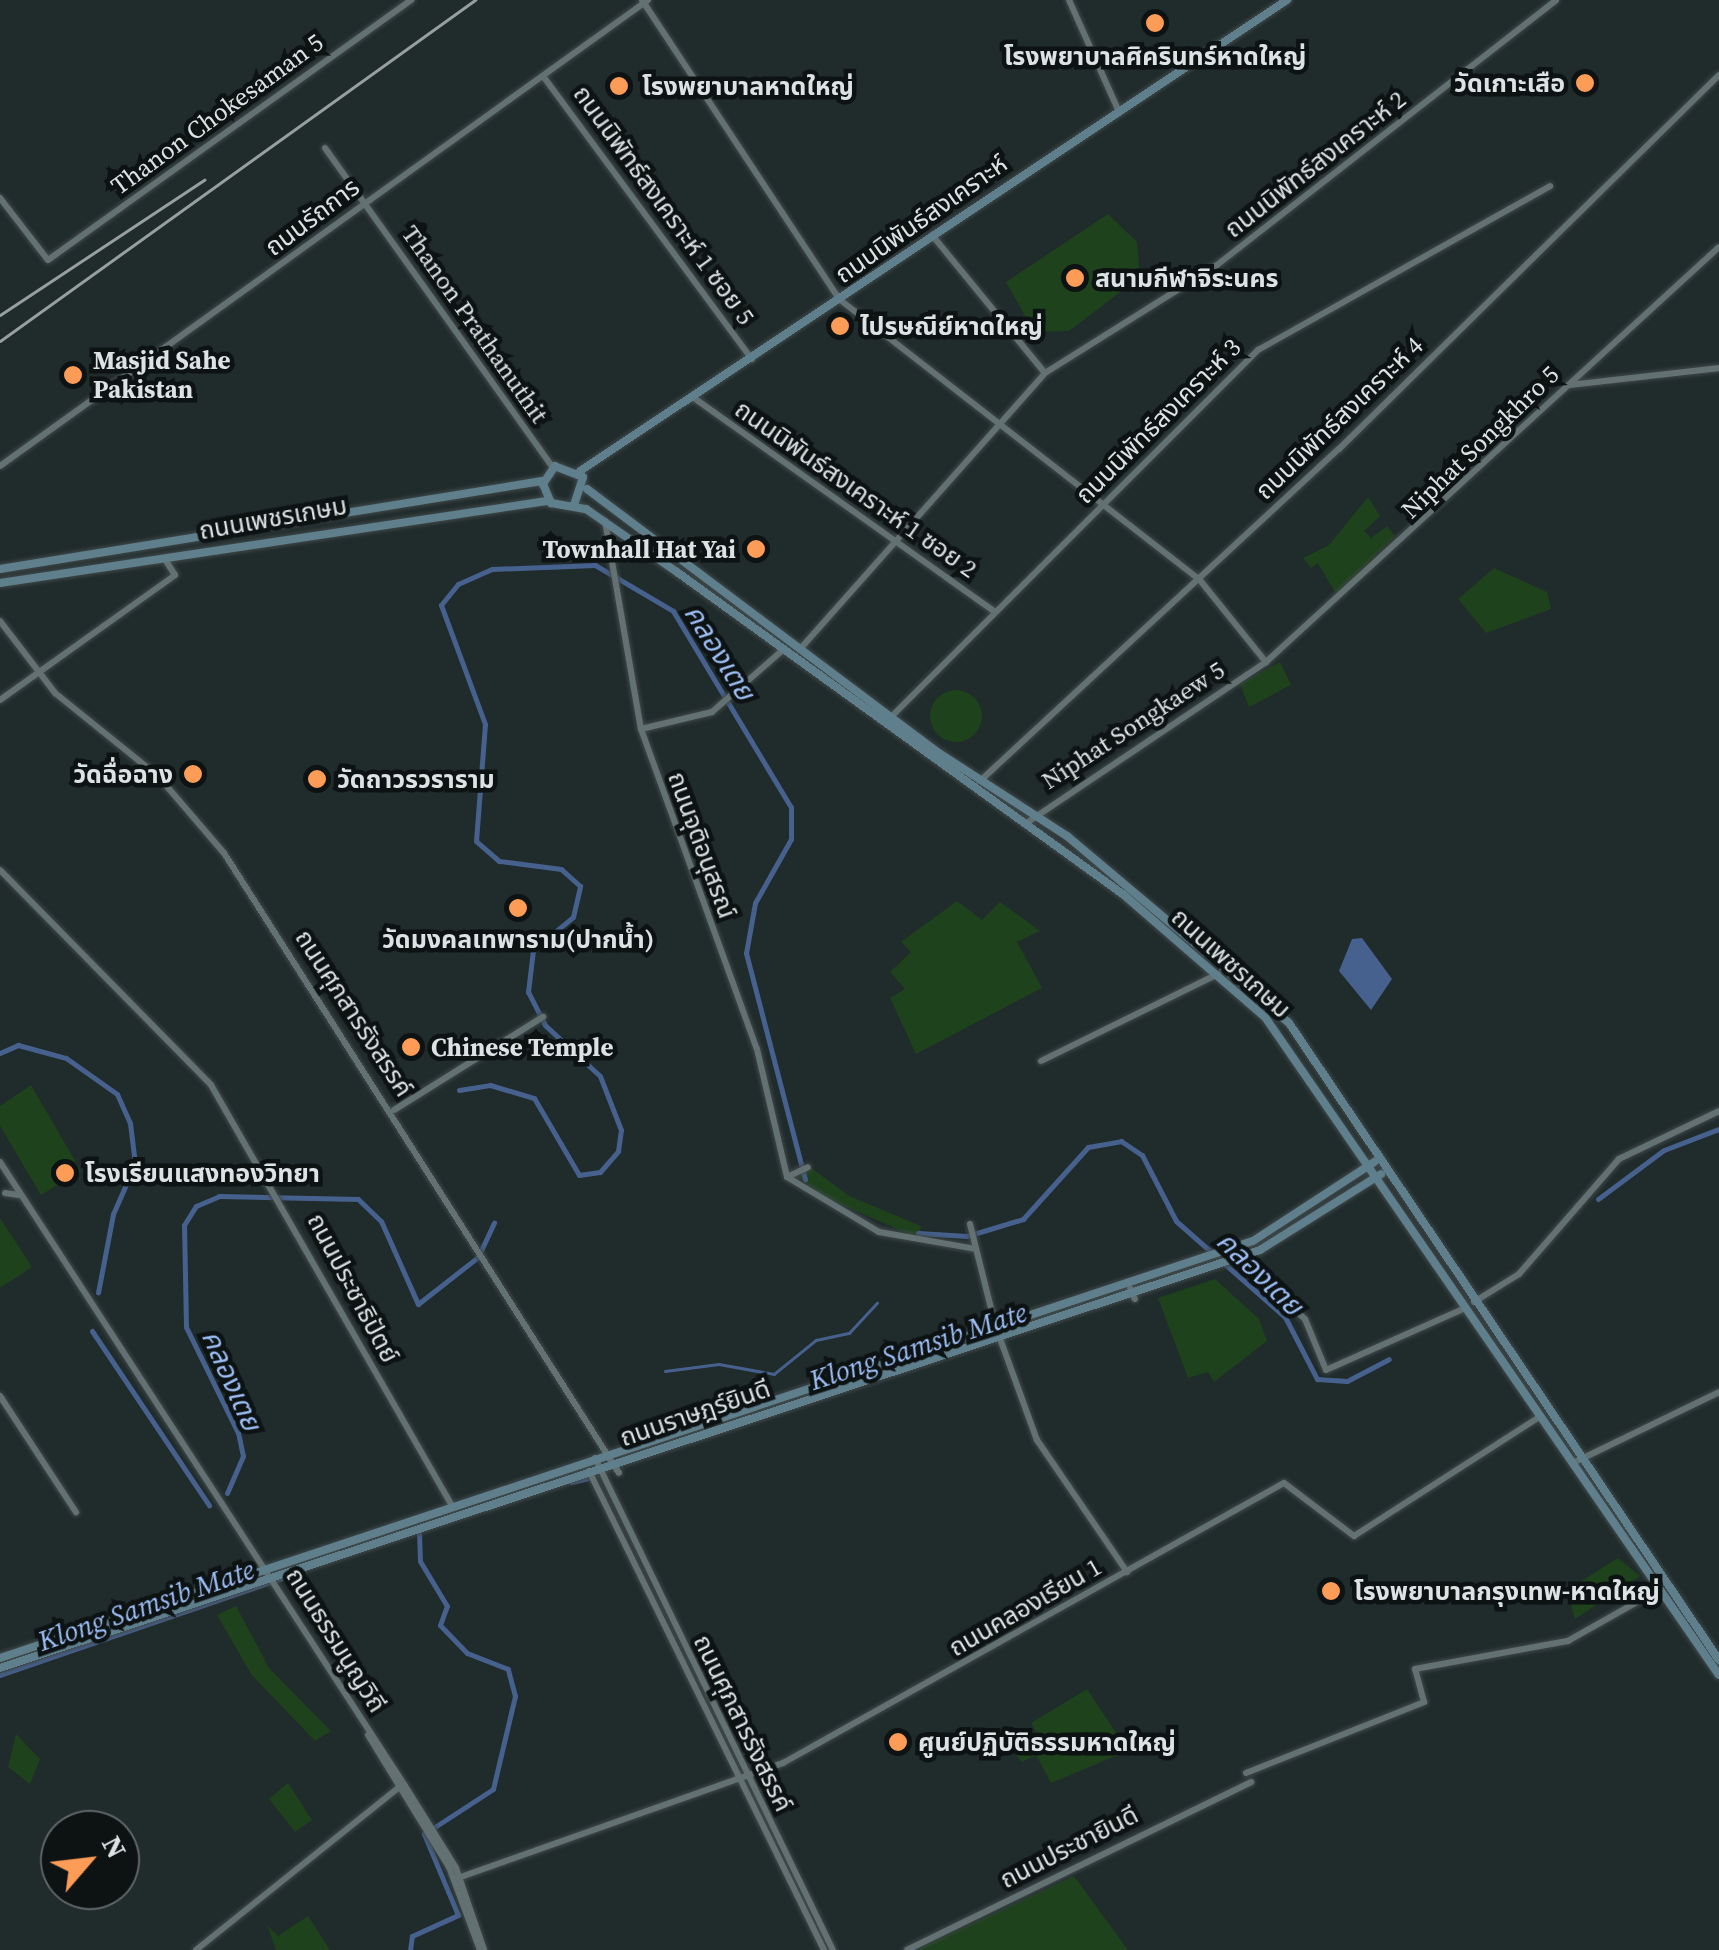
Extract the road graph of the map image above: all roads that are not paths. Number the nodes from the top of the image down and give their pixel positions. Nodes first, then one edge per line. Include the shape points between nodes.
1 (410, 0) edge
2 (1070, 0) edge
3 (1287, 0) edge
4 (645, 1) edge
5 (1553, 1) edge
6 (1719, 75) edge
7 (544, 76) junction
8 (1119, 112) junction
9 (325, 148) dead end
10 (1550, 186) dead end
11 (0, 198) edge
12 (366, 202) junction
13 (932, 235) junction
14 (1719, 247) edge
15 (840, 300) junction
16 (752, 358) junction
17 (1719, 368) edge
18 (1045, 373) junction
19 (1569, 385) junction
20 (694, 398) junction
21 (998, 423) junction
22 (0, 466) edge
23 (552, 468) junction
24 (580, 471) junction
25 (545, 476) junction
26 (586, 484) junction
27 (551, 503) junction
28 (1100, 505) junction
29 (574, 506) junction
30 (605, 520) junction
31 (895, 539) junction
32 (164, 557) junction
33 (0, 569) edge
34 (699, 573) junction
35 (1200, 579) junction
36 (0, 583) edge
37 (692, 584) junction
38 (995, 612) junction
39 (0, 621) edge
40 (8, 632) junction
41 (0, 638) edge
42 (801, 648) junction
43 (784, 650) junction
44 (1266, 662) junction
45 (40, 675) junction
46 (870, 697) junction
47 (0, 700) edge
48 (862, 707) junction
49 (892, 716) junction
50 (640, 729) junction
51 (980, 782) junction
52 (1033, 814) junction
53 (1024, 824) junction
54 (0, 870) edge
55 (1225, 965) junction
56 (1218, 974) junction
57 (542, 1018) dead end
58 (1041, 1061) dead end
59 (394, 1110) junction
60 (1719, 1111) edge
61 (1380, 1158) junction
62 (0, 1162) edge
63 (1370, 1165) junction
64 (808, 1168) dead end
65 (1388, 1169) junction
66 (1379, 1176) junction
67 (787, 1178) junction
68 (16, 1186) junction
69 (3, 1195) edge
70 (970, 1224) dead end
71 (976, 1250) junction
72 (1236, 1257) junction
73 (1198, 1262) junction
74 (1130, 1288) junction
75 (1135, 1299) dead end
76 (1474, 1302) junction
77 (1463, 1309) junction
78 (1482, 1323) junction
79 (996, 1328) junction
80 (1719, 1392) edge
81 (0, 1396) edge
82 (1541, 1416) junction
83 (1580, 1455) junction
84 (1573, 1463) junction
85 (615, 1464) junction
86 (594, 1469) junction
87 (454, 1510) junction
88 (76, 1512) dead end
89 (1127, 1572) junction
90 (268, 1574) junction
91 (1660, 1590) junction
92 (0, 1658) edge
93 (1719, 1660) edge
94 (0, 1668) edge
95 (1719, 1675) edge
96 (1246, 1774) dead end
97 (745, 1780) junction
98 (1251, 1782) dead end
99 (402, 1786) junction
100 (457, 1878) junction
101 (196, 1950) edge
102 (482, 1950) edge
103 (824, 1950) edge
104 (833, 1950) edge
105 (907, 1950) edge

1 - 11 street, Thanon Chokesaman 5 via 48,260
2 - 8 street
3 - 8 main road, ถนนนิพันธ์สงเคราะห์
4 - 7 street, ถนนรัถการ
4 - 15 street
5 - 18 street, ถนนนิพัทธ์สงเคราะห์ 2 via 1217,265
6 - 35 street, ถนนนิพัทธ์สงเคราะห์ 4
7 - 12 street, ถนนรัถการ
7 - 16 street, ถนนนิพัทธ์สงเคราะห์ 1 ซอย 5
8 - 13 main road, ถนนนิพันธ์สงเคราะห์
9 - 12 street, Thanon Prathanuthit
10 - 28 street, ถนนนิพัทธ์สงเคราะห์ 3 via 1258,350
12 - 22 street, ถนนรัถการ
12 - 23 street, Thanon Prathanuthit
13 - 15 main road, ถนนนิพันธ์สงเคราะห์
13 - 18 street
14 - 19 street, Niphat Songkhro 5
15 - 16 main road, ถนนนิพันธ์สงเคราะห์
15 - 21 street
16 - 20 main road, ถนนนิพันธ์สงเคราะห์
17 - 19 street
18 - 21 street, ถนนนิพัทธ์สงเคราะห์ 2
19 - 44 street, Niphat Songkhro 5
20 - 24 main road, ถนนนิพันธ์สงเคราะห์
20 - 31 street, ถนนนิพันธ์สงเคราะห์ 1 ซอย 2
21 - 28 street
21 - 31 street, ถนนนิพัทธ์สงเคราะห์ 2
23 - 24 main road
23 - 25 main road
24 - 26 main road
25 - 27 main road
25 - 33 main road, ถนนเพชรเกษม via 534,486
26 - 29 main road
26 - 34 main road, ถนนเพชรเกษม via 592,500
27 - 29 main road
27 - 32 main road, ถนนเพชรเกษม via 538,496
28 - 35 street
28 - 38 street, ถนนนิพัทธ์สงเคราะห์ 3
29 - 30 main road, ถนนเพชรเกษม
30 - 37 main road, ถนนเพชรเกษม
30 - 50 street, ถนนจุติอนุสรณ์
31 - 38 street, ถนนนิพันธ์สงเคราะห์ 1 ซอย 2
31 - 42 street, ถนนนิพัทธ์สงเคราะห์ 2
32 - 36 main road, ถนนเพชรเกษม
32 - 45 street via 175,575
34 - 37 main road
34 - 42 main road, ถนนเพชรเกษม
35 - 44 street
35 - 51 street, ถนนนิพัทธ์สงเคราะห์ 4
37 - 43 main road, ถนนเพชรเกษม
38 - 49 street, ถนนนิพัทธ์สงเคราะห์ 3
39 - 40 street, ถนนศุภสารรังสรรค์
40 - 41 street
40 - 45 street, ถนนศุภสารรังสรรค์
42 - 46 main road, ถนนเพชรเกษม
43 - 48 main road, ถนนเพชรเกษม
43 - 50 street via 712,712
44 - 52 street, Niphat Songkaew 5
45 - 47 street
45 - 59 street, ถนนศุภสารรังสรรค์ via 205,828
46 - 48 main road
46 - 49 main road, ถนนเพชรเกษม
48 - 53 main road, ถนนเพชรเกษม
49 - 51 main road, ถนนเพชรเกษม
50 - 67 street, ถนนจุติอนุสรณ์ via 757,1050
51 - 52 main road, ถนนเพชรเกษม
52 - 53 street, Niphat Songkaew 5
52 - 55 main road, ถนนเพชรเกษม
53 - 56 main road, ถนนเพชรเกษม
54 - 87 street, ถนนประชาธิปัตย์ via 212,1085
55 - 56 main road
55 - 61 main road, ถนนเพชรเกษม via 1289,1023
56 - 58 street
56 - 63 main road, ถนนเพชรเกษม via 1293,1048
57 - 59 street
59 - 85 street, ถนนศุภสารรังสรรค์
60 - 76 street via 1619,1159 1530,1263
61 - 63 main road, ถนนราษฎร์ยินดี
61 - 65 main road, ถนนเพชรเกษม
62 - 68 street, ถนนธรรมนูญวิถี
63 - 66 main road, ถนนเพชรเกษม
63 - 73 main road, ถนนราษฎร์ยินดี via 1271,1234
64 - 67 street
65 - 66 main road, ถนนราษฎร์ยินดี
65 - 76 main road, ถนนเพชรเกษม
66 - 72 main road, ถนนราษฎร์ยินดี
66 - 77 main road, ถนนเพชรเกษม
67 - 71 street via 879,1232
68 - 69 street
68 - 90 street, ถนนธรรมนูญวิถี
69 - 90 street, ถนนธรรมนูญวิถี via 18,1196
70 - 71 street
71 - 79 street
72 - 73 main road, ถนนราษฎร์ยินดี
72 - 77 street via 1304,1319 1326,1370
73 - 74 main road, ถนนราษฎร์ยินดี
73 - 79 main road, ถนนราษฎร์ยินดี
74 - 75 street
74 - 79 main road, ถนนราษฎร์ยินดี
76 - 78 main road, ถนนเพชรเกษม
77 - 78 main road, ถนนเพชรเกษม
78 - 82 main road, ถนนเพชรเกษม
78 - 83 main road, ถนนเพชรเกษม
79 - 85 main road, ถนนราษฎร์ยินดี
79 - 89 street via 1037,1440
80 - 83 street
81 - 88 street
82 - 84 main road, ถนนเพชรเกษม
82 - 89 street, ถนนคลองเรียน 1 via 1354,1536 1284,1483
83 - 84 street
83 - 93 main road, ถนนเพชรเกษม
84 - 91 main road, ถนนเพชรเกษม
85 - 86 main road, ถนนราษฎร์ยินดี
86 - 87 main road, ถนนราษฎร์ยินดี
86 - 97 street, ถนนศุภสารรังสรรค์
87 - 90 main road, ถนนราษฎร์ยินดี
89 - 97 street, ถนนคลองเรียน 1
90 - 92 main road, ถนนราษฎร์ยินดี
90 - 94 main road, ถนนราษฎร์ยินดี
90 - 99 street, ถนนธรรมนูญวิถี
91 - 95 main road, ถนนเพชรเกษม
91 - 96 street via 1568,1640 1414,1669 1424,1702
97 - 100 street, ถนนคลองเรียน 1
97 - 103 street, ถนนศุภสารรังสรรค์
97 - 104 street, ถนนศุภสารรังสรรค์
98 - 105 street, ถนนประชายินดี
99 - 100 street, ถนนธรรมนูญวิถี
99 - 101 street
100 - 102 street, ถนนธรรมนูญวิถี

